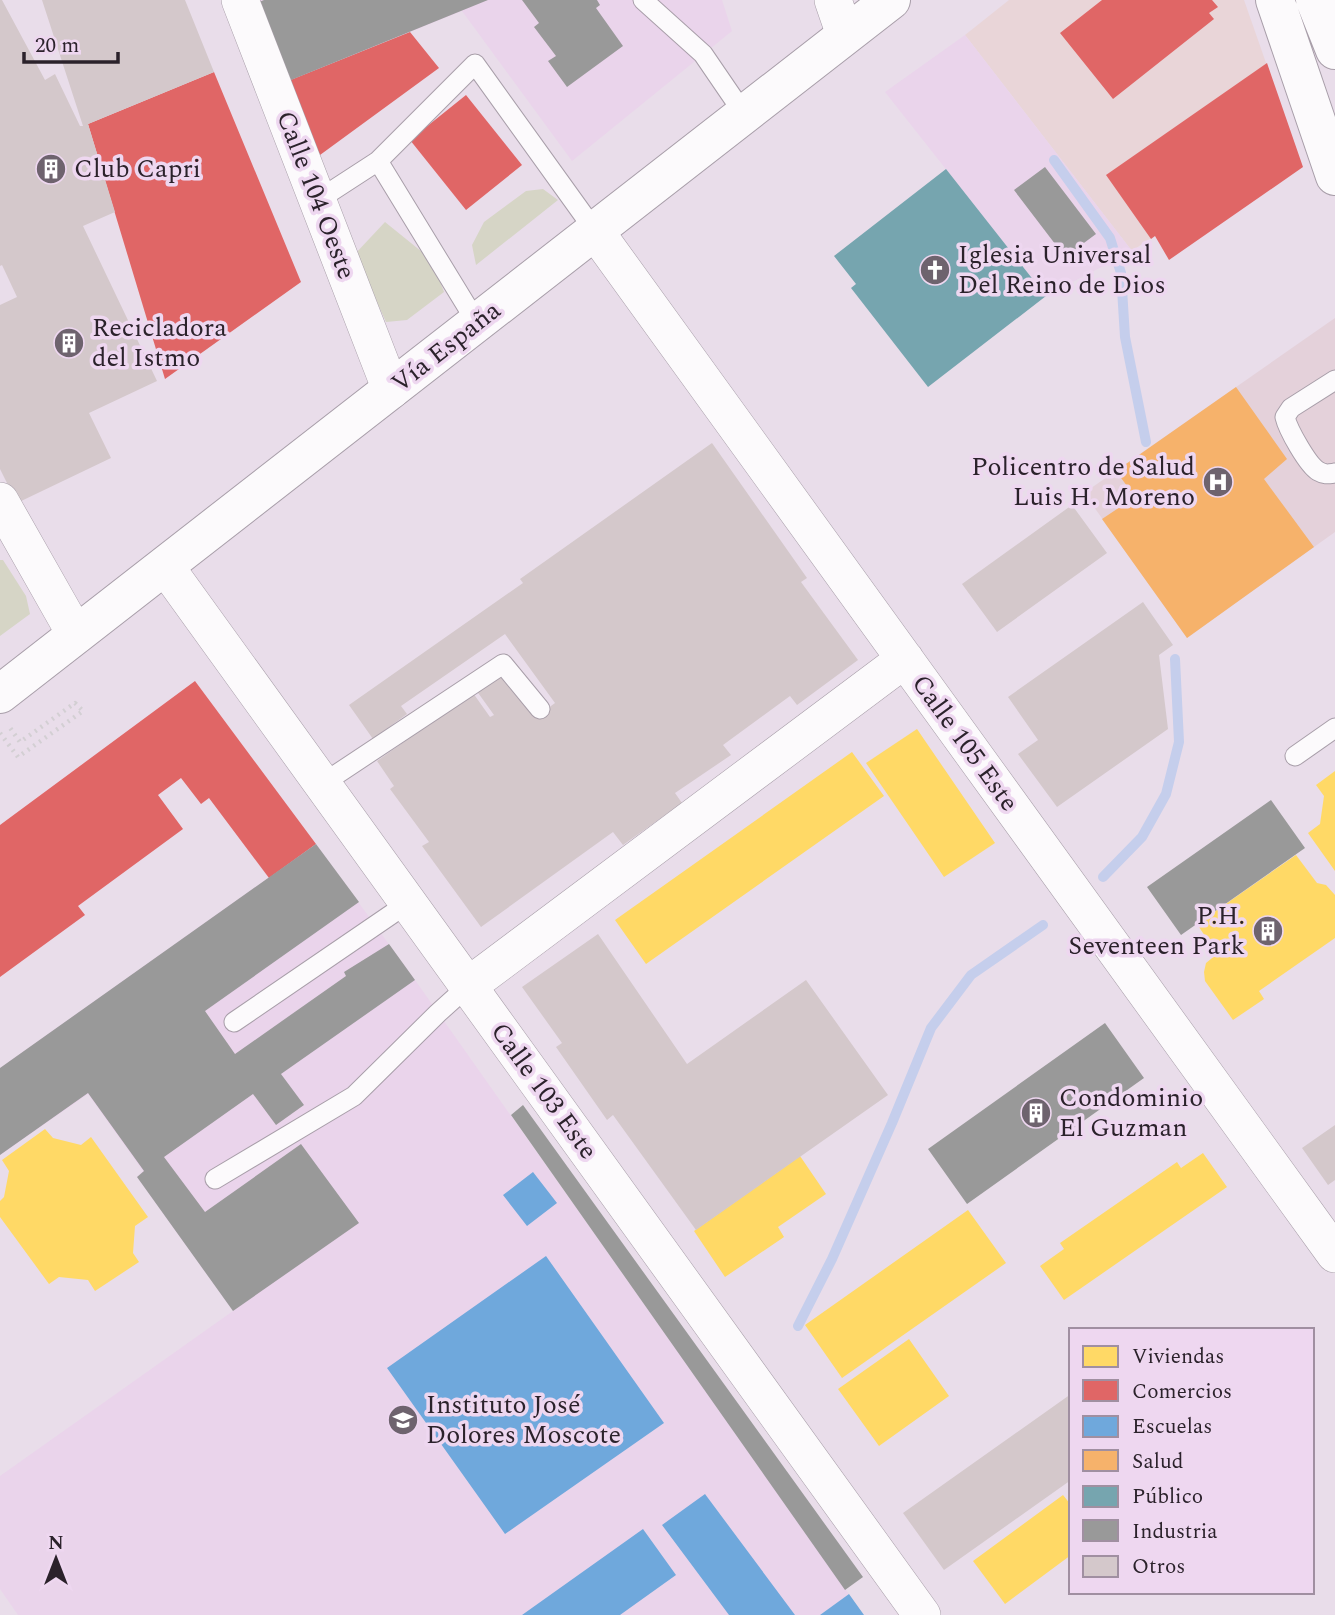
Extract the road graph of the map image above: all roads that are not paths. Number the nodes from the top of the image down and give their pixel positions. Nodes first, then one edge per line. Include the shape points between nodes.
1 (240, 0) edge
2 (643, 0) edge
3 (833, 0) edge
4 (891, 0) edge
5 (1275, 0) edge
6 (1315, 0) edge
7 (845, 35) junction
8 (1335, 50) edge
9 (744, 114) junction
10 (378, 161) junction
11 (1335, 176) edge
12 (318, 200) junction
13 (595, 231) junction
14 (477, 323) junction
15 (1335, 380) edge
16 (391, 390) junction
17 (1335, 473) edge
18 (2, 511) edge
19 (165, 566) junction
20 (76, 635) junction
21 (905, 659) junction
22 (0, 694) edge
23 (540, 709) dead end
24 (1335, 728) edge
25 (1295, 756) dead end
26 (322, 784) junction
27 (408, 903) junction
28 (468, 986) junction
29 (234, 1022) dead end
30 (215, 1179) dead end
31 (1335, 1254) edge
32 (922, 1615) edge

1 - 12 street, Calle 104 Oeste
2 - 9 lane via 703,54
3 - 7 street
4 - 7 main road, Vía España
5 - 11 main road
6 - 8 main road
7 - 9 main road, Vía España
9 - 13 main road, Vía España
10 - 12 lane
10 - 13 lane via 475,64
10 - 14 lane
12 - 16 street, Calle 104 Oeste
13 - 14 main road, Vía España
13 - 21 street, Calle 105 Este
14 - 16 main road, Vía España
15 - 17 lane via 1284,417 1315,470
16 - 19 main road, Vía España
18 - 20 street
19 - 20 main road, Vía España
19 - 26 street, Calle 103 Este
20 - 22 main road, Vía España
21 - 28 street
21 - 31 street, Calle 105 Este
23 - 26 lane via 503,664
24 - 25 lane
26 - 27 street, Calle 103 Este
27 - 28 street, Calle 103 Este
27 - 29 lane
28 - 30 lane via 354,1096
28 - 32 street, Calle 103 Este

